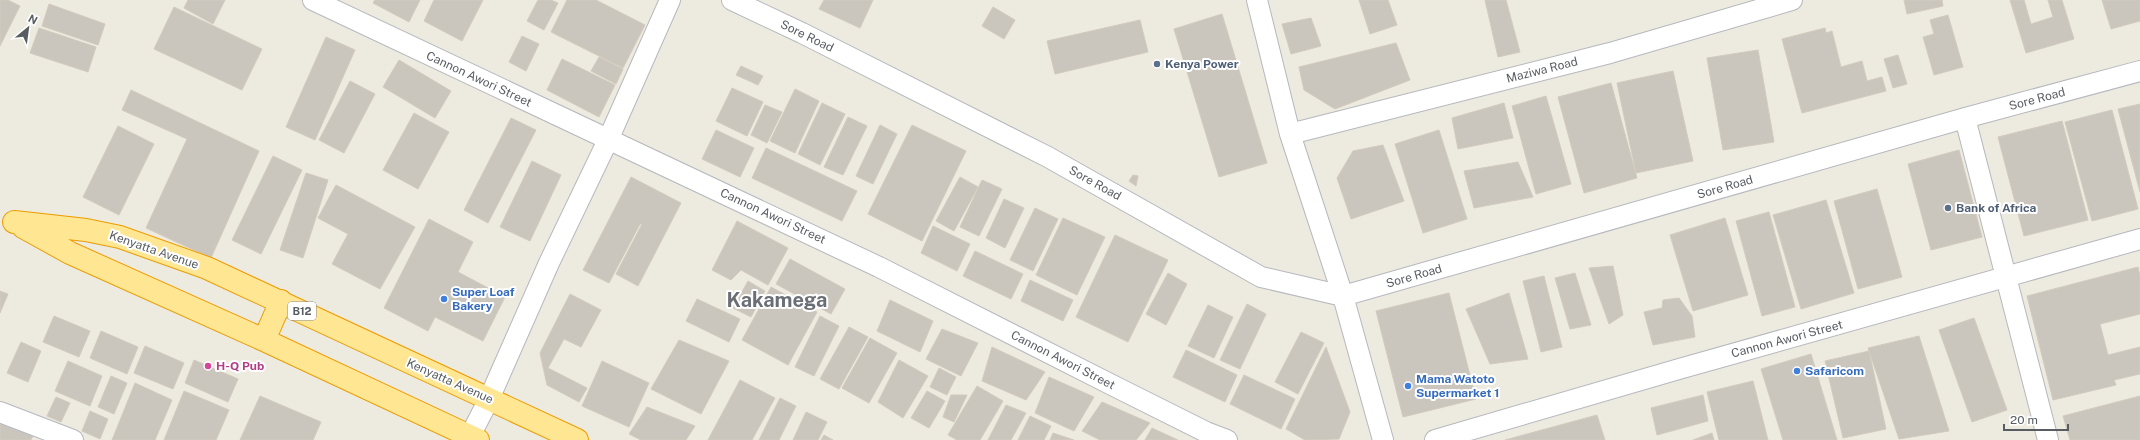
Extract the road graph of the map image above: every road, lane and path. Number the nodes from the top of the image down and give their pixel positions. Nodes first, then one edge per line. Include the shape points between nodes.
1 (313, 0) edge
2 (670, 0) edge
3 (732, 0) edge
4 (1257, 0) edge
5 (1792, 0) edge
6 (2140, 71) edge
7 (1965, 118) junction
8 (1290, 134) junction
9 (608, 140) junction
10 (7, 219) edge
11 (2140, 239) edge
12 (2008, 278) junction
13 (1343, 296) junction
14 (281, 301) junction
15 (264, 340) junction
16 (489, 399) junction
17 (0, 412) edge
18 (472, 439) edge
19 (73, 440) edge
20 (577, 440) edge
21 (1228, 440) edge
22 (1383, 440) edge
23 (1435, 440) edge
24 (2048, 440) edge

1 - 9 street, Cannon Awori Street
2 - 9 street
3 - 13 street, Sore Road via 1048,157 1261,277
4 - 8 street
5 - 8 street, Maziwa Road via 1610,53
6 - 7 street, Sore Road
7 - 12 street
7 - 13 street, Sore Road
8 - 13 street
9 - 16 street via 549,263
9 - 21 street, Cannon Awori Street via 872,263 1206,432
10 - 14 highway, Kenyatta Avenue / B12 via 120,237 207,268
10 - 15 highway, Kenyatta Avenue / B12 via 70,253
11 - 12 street, Cannon Awori Street
12 - 23 street, Cannon Awori Street
12 - 24 street
13 - 22 street
14 - 15 highway
14 - 16 highway, Kenyatta Avenue / B12
15 - 18 highway, Kenyatta Avenue / B12
16 - 18 street
16 - 20 highway, Kenyatta Avenue / B12
17 - 19 street

